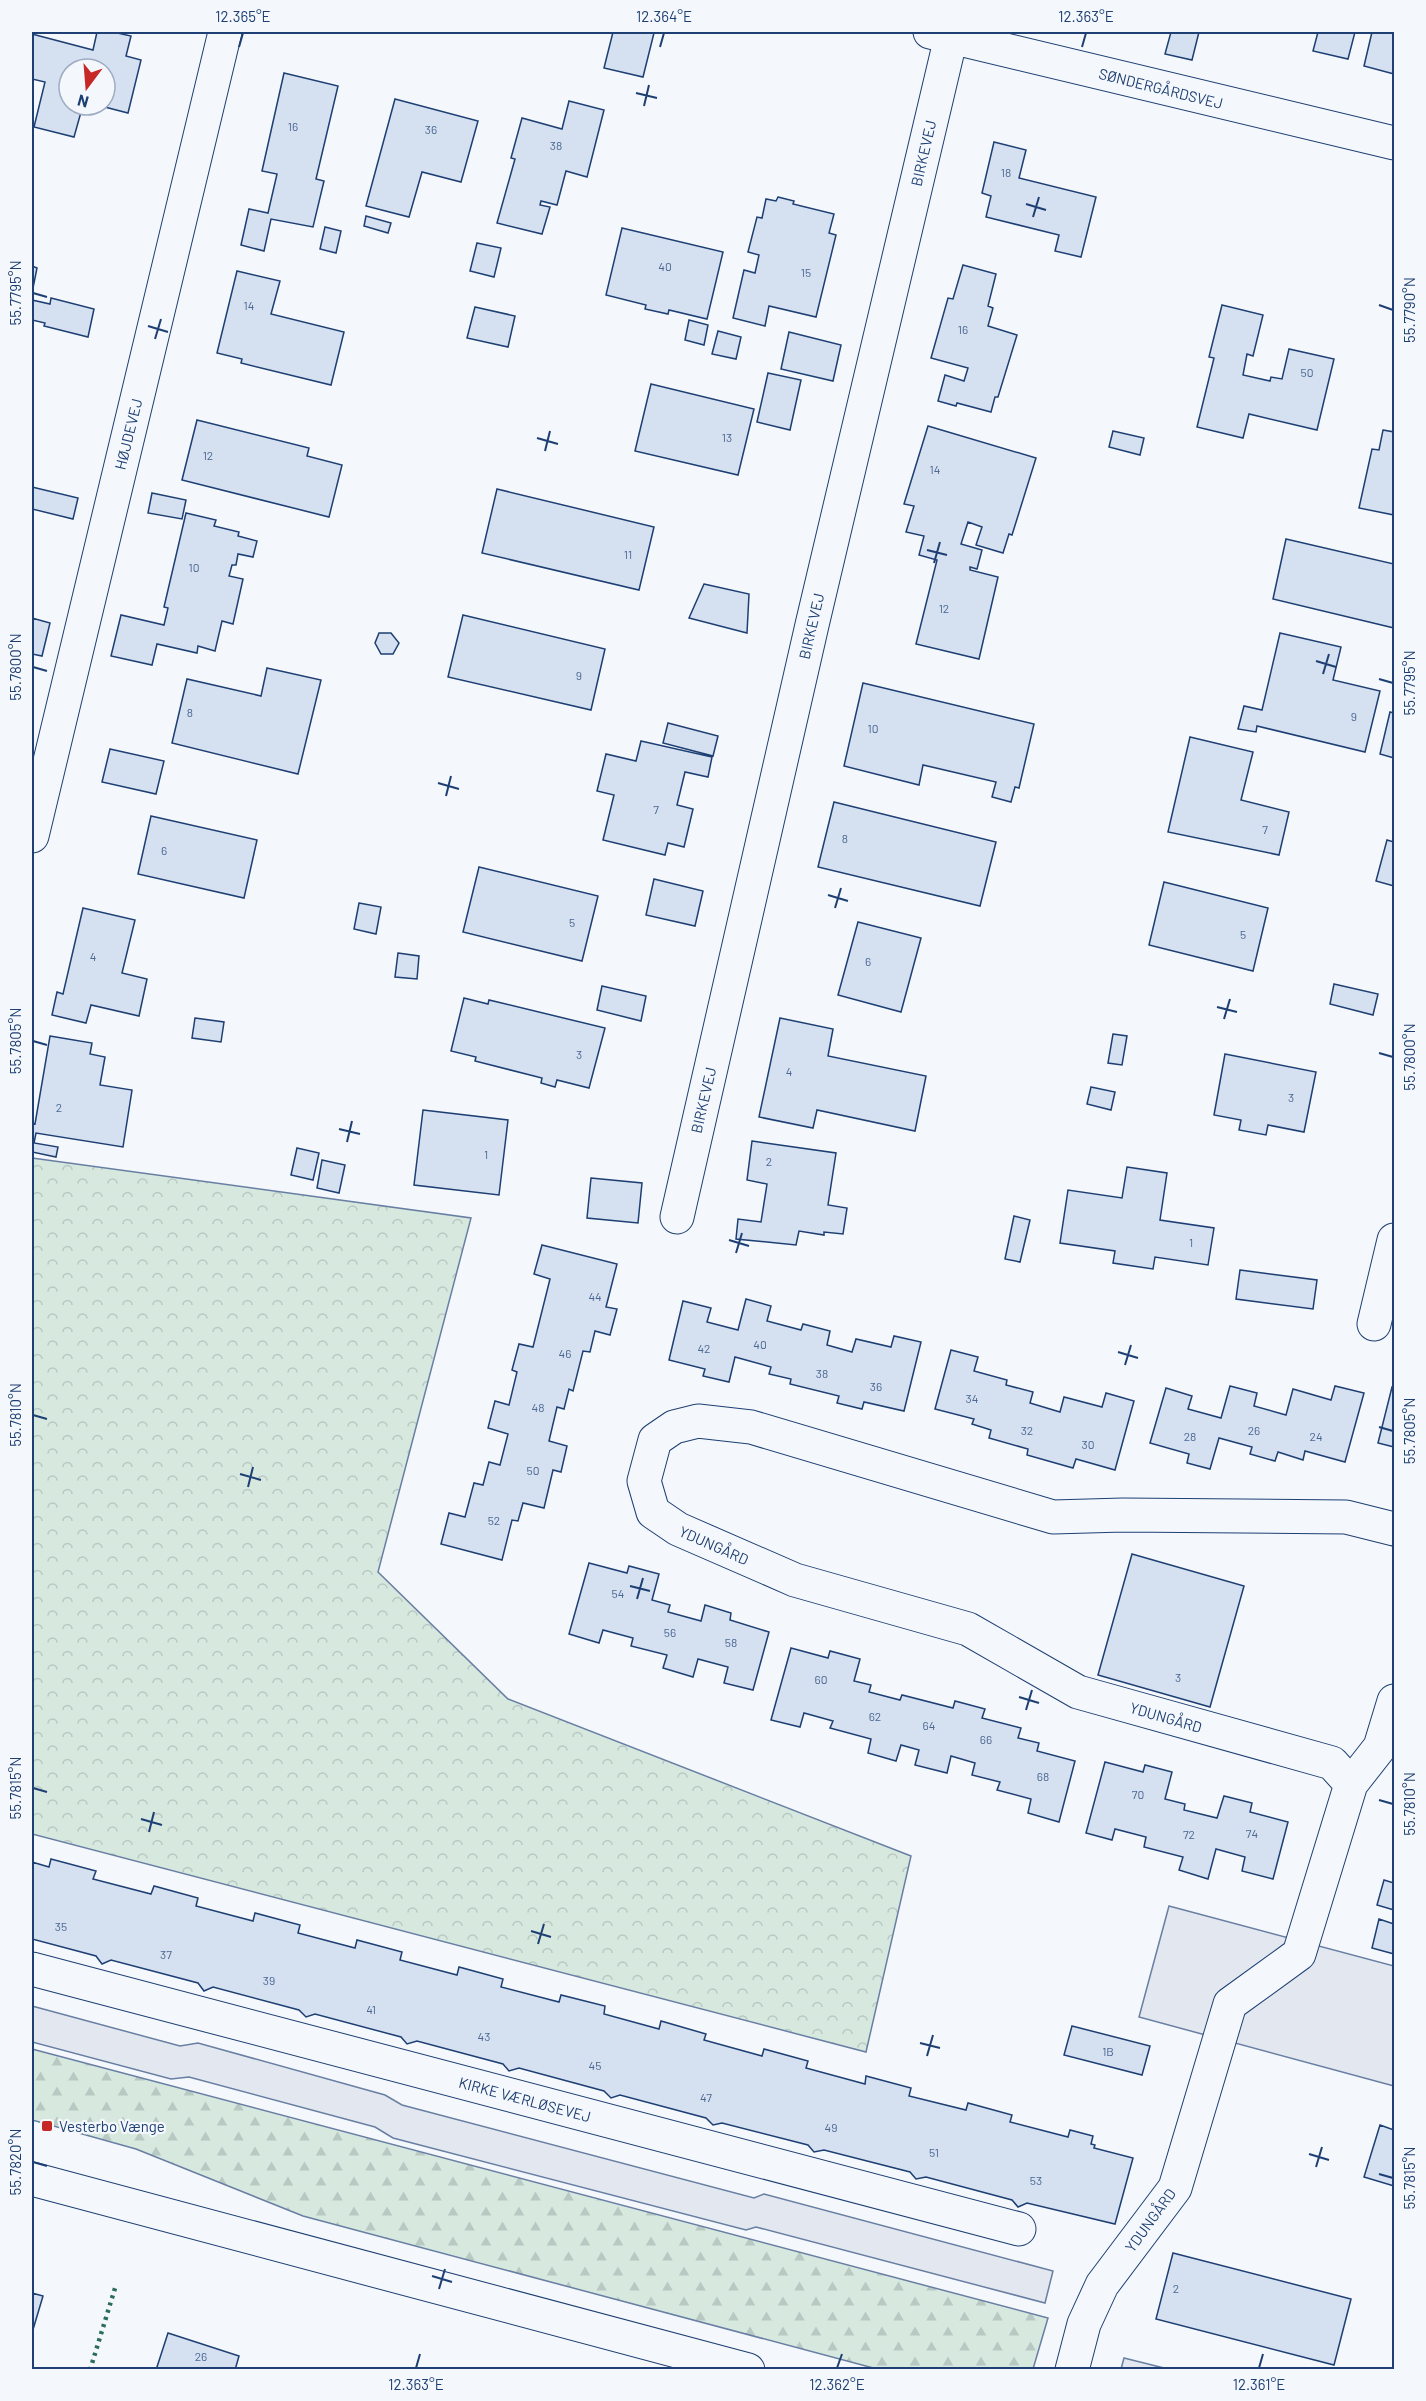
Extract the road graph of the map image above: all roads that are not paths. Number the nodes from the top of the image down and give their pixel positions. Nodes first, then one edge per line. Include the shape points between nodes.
1 (225, 32) edge
2 (940, 34) edge
3 (1395, 143) edge
4 (32, 836) edge
5 (677, 1217) dead end
6 (1395, 1240) edge
7 (1374, 1324) dead end
8 (1395, 1529) edge
9 (1395, 1701) edge
10 (1352, 1784) junction
11 (32, 1969) edge
12 (32, 2179) edge
13 (1018, 2229) dead end
14 (748, 2370) edge
15 (1072, 2370) edge

1 - 4 street, HØJDEVEJ
2 - 3 street, SØNDERGÅRDSVEJ
2 - 5 street, BIRKEVEJ via 812,625
6 - 7 street
8 - 10 street, YDUNGÅRD via 1346,1517 1053,1517 751,1427 698,1421 674,1427 655,1440 644,1481 653,1512 707,1543 795,1580 968,1629 1077,1692 1332,1763
9 - 10 street, YDUNGÅRD via 1380,1747
10 - 15 street, YDUNGÅRD via 1299,1954 1230,2004 1175,2188 1102,2285 1084,2324
11 - 13 street, KIRKE VÆRLØSEVEJ
12 - 14 street

